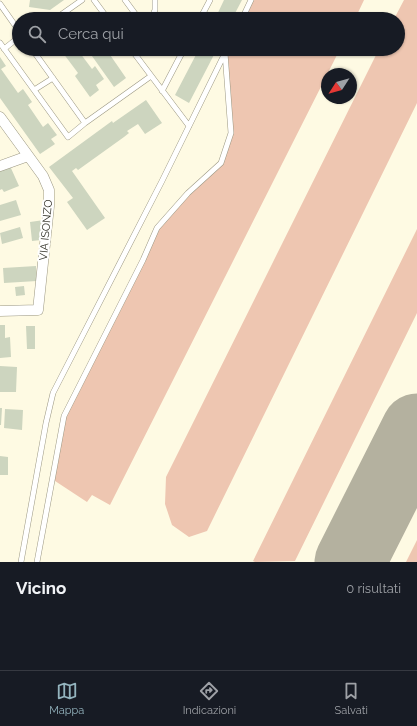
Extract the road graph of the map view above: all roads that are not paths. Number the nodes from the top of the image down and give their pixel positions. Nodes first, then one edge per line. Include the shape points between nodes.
1 (82, 0) edge
2 (94, 0) edge
3 (125, 0) edge
4 (155, 0) edge
5 (210, 0) edge
6 (251, 0) edge
7 (0, 4) edge
8 (65, 12) edge
9 (103, 12) edge
10 (134, 12) edge
11 (154, 12) edge
12 (204, 12) edge
13 (245, 12) edge
14 (12, 21) edge
15 (0, 43) edge
16 (12, 43) edge
17 (4, 49) junction
18 (37, 56) edge
19 (136, 56) edge
20 (180, 56) edge
21 (224, 56) edge
22 (226, 56) edge
23 (151, 76) junction
24 (53, 78) junction
25 (34, 90) junction
26 (162, 91) junction
27 (0, 116) edge
28 (85, 123) junction
29 (189, 126) junction
30 (28, 156) junction
31 (0, 166) edge
32 (0, 311) edge
33 (21, 562) edge
34 (37, 562) edge

1 - 8 lane
2 - 9 lane
3 - 10 lane
4 - 11 lane
5 - 12 lane
6 - 13 lane
7 - 14 lane
15 - 17 lane
16 - 17 lane
17 - 25 lane
18 - 24 lane
19 - 23 lane
20 - 26 lane
21 - 29 lane
22 - 34 lane via 231,133 221,163 188,193 157,228 64,416
23 - 26 lane
23 - 28 lane
24 - 25 lane
24 - 28 lane
25 - 28 lane via 68,138
26 - 29 lane
27 - 30 street, VIA ISONZO
29 - 33 lane via 53,394
30 - 31 street
30 - 32 street, VIA ISONZO via 43,176 49,190 38,310

